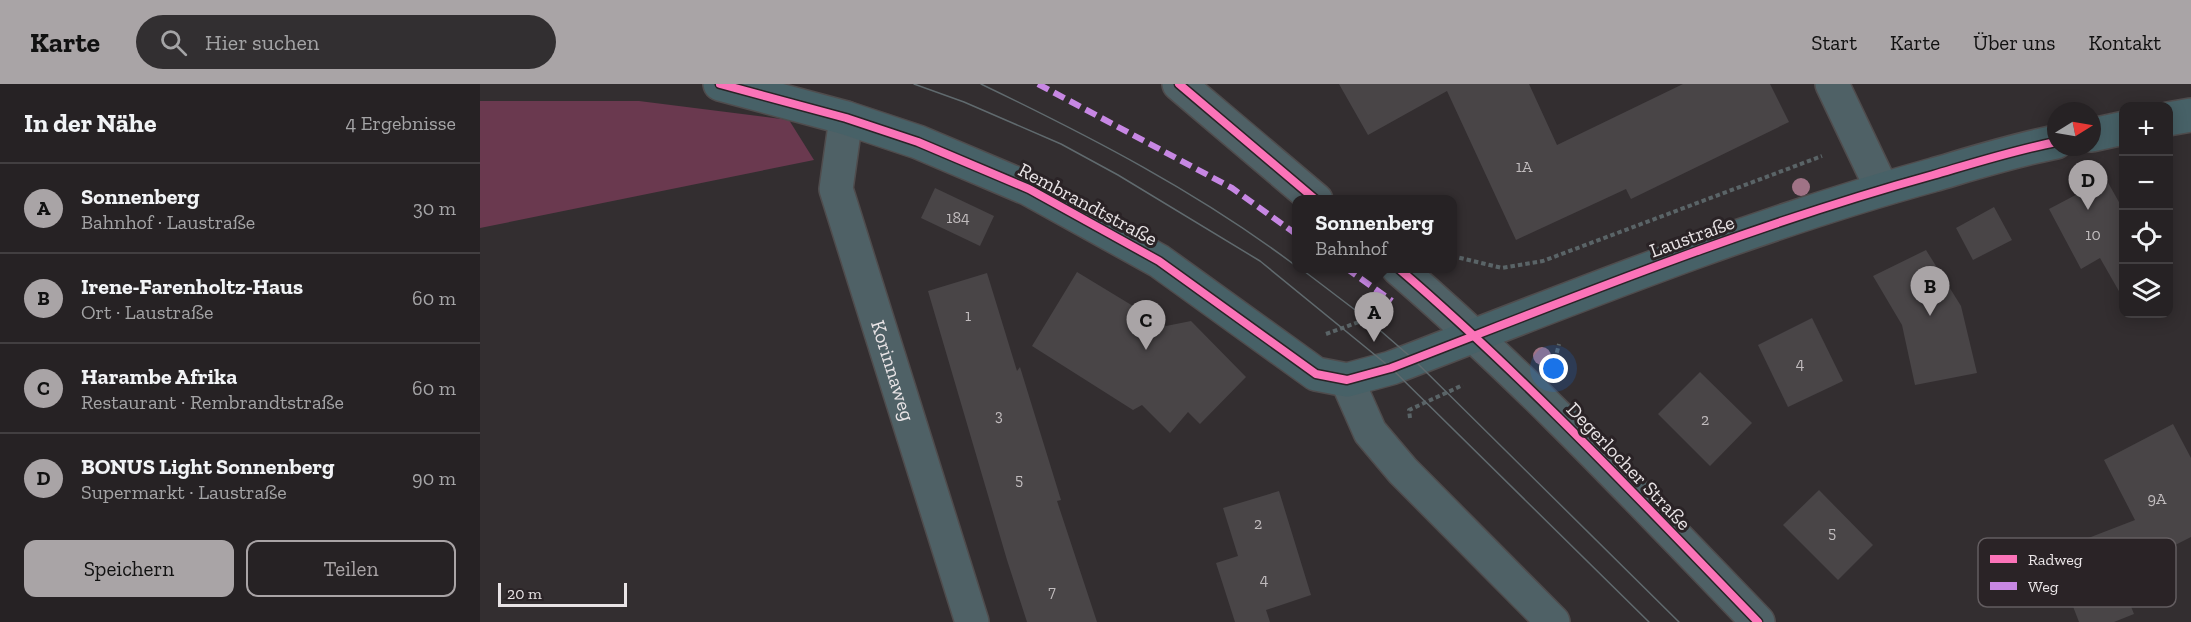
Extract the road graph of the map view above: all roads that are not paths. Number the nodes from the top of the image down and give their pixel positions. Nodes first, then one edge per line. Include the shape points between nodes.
1 (720, 84) edge
2 (1179, 84) edge
3 (1832, 84) edge
4 (2191, 115) edge
5 (846, 118) junction
6 (2173, 118) edge
7 (2119, 129) edge
8 (2101, 133) edge
9 (2047, 144) edge
10 (1882, 189) junction
11 (1310, 195) edge
12 (1404, 273) edge
13 (1476, 335) junction
14 (1347, 380) junction
15 (972, 622) edge
16 (1553, 622) edge
17 (1758, 622) edge

1 - 5 street, Rembrandtstraße
2 - 11 street
3 - 10 street
4 - 6 street
5 - 14 street, Rembrandtstraße via 918,142 1029,189 1159,261 1316,374
5 - 15 street, Korinnaweg via 836,189
7 - 8 street
9 - 10 street, Laustraße
10 - 13 street, Laustraße via 1716,243
12 - 13 street, Degerlocher Straße
13 - 14 street, Laustraße via 1391,368
13 - 17 street, Degerlocher Straße
14 - 16 street via 1370,432 1396,463

